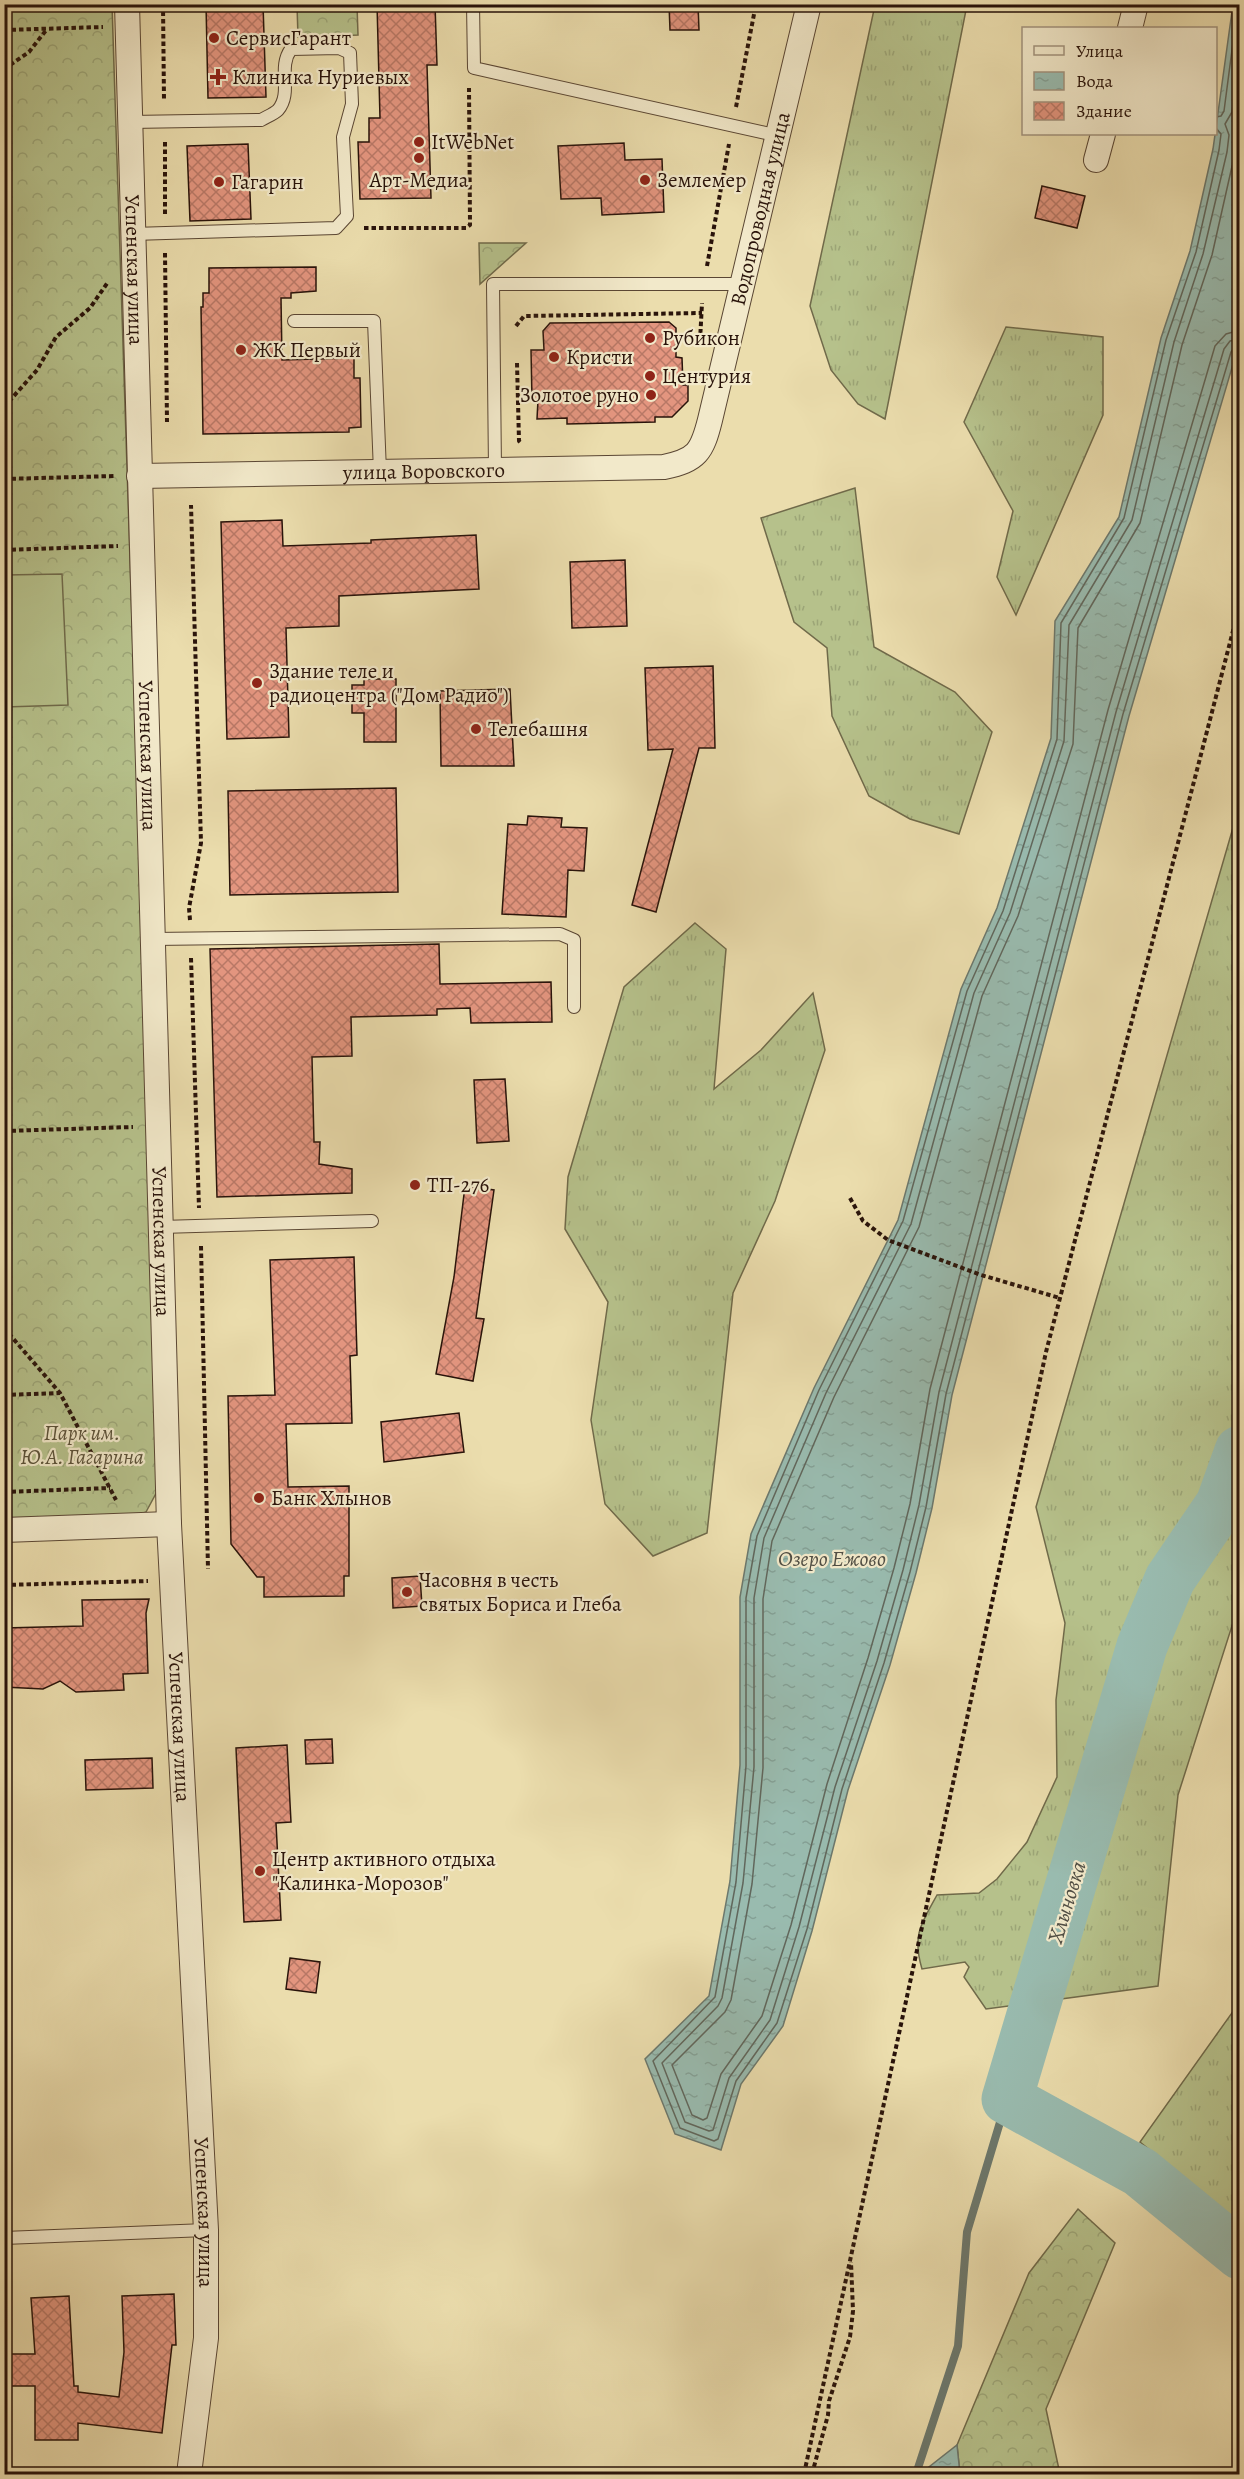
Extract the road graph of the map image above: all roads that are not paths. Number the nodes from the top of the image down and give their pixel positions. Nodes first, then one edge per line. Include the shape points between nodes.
1 (127, 4) edge
2 (473, 4) edge
3 (809, 4) edge
4 (1136, 4) edge
5 (1130, 27) edge
6 (130, 122) junction
7 (1103, 135) edge
8 (779, 136) junction
9 (1096, 160) dead end
10 (133, 234) junction
11 (743, 284) junction
12 (294, 321) dead end
13 (703, 447) joint
14 (495, 470) junction
15 (380, 472) junction
16 (139, 476) junction
17 (153, 939) junction
18 (574, 1007) dead end
19 (372, 1221) dead end
20 (161, 1227) junction
21 (169, 1524) junction
22 (4, 1530) edge
23 (206, 2229) junction
24 (4, 2238) edge
25 (189, 2475) edge

1 - 6 street, Успенская улица
2 - 8 lane via 474,68
3 - 8 street, Водопроводная улица
4 - 5 street
6 - 10 street, Успенская улица
6 - 10 lane via 261,120 278,110 285,97 284,58 291,49 339,48 350,53 352,104 343,137 347,216 336,228
7 - 9 street
8 - 11 street, Водопроводная улица
10 - 16 street, Успенская улица
11 - 13 street, Водопроводная улица
11 - 14 lane via 493,284
12 - 15 lane via 374,321
13 - 14 street, улица Воровского via 686,462 664,467
14 - 15 street, улица Воровского
15 - 16 street, улица Воровского
16 - 17 street, Успенская улица
17 - 18 lane via 560,934 574,940
17 - 20 street, Успенская улица
19 - 20 lane
20 - 21 street, Успенская улица
21 - 22 street
21 - 23 street, Успенская улица
23 - 24 lane
23 - 25 street, Успенская улица via 206,2338

